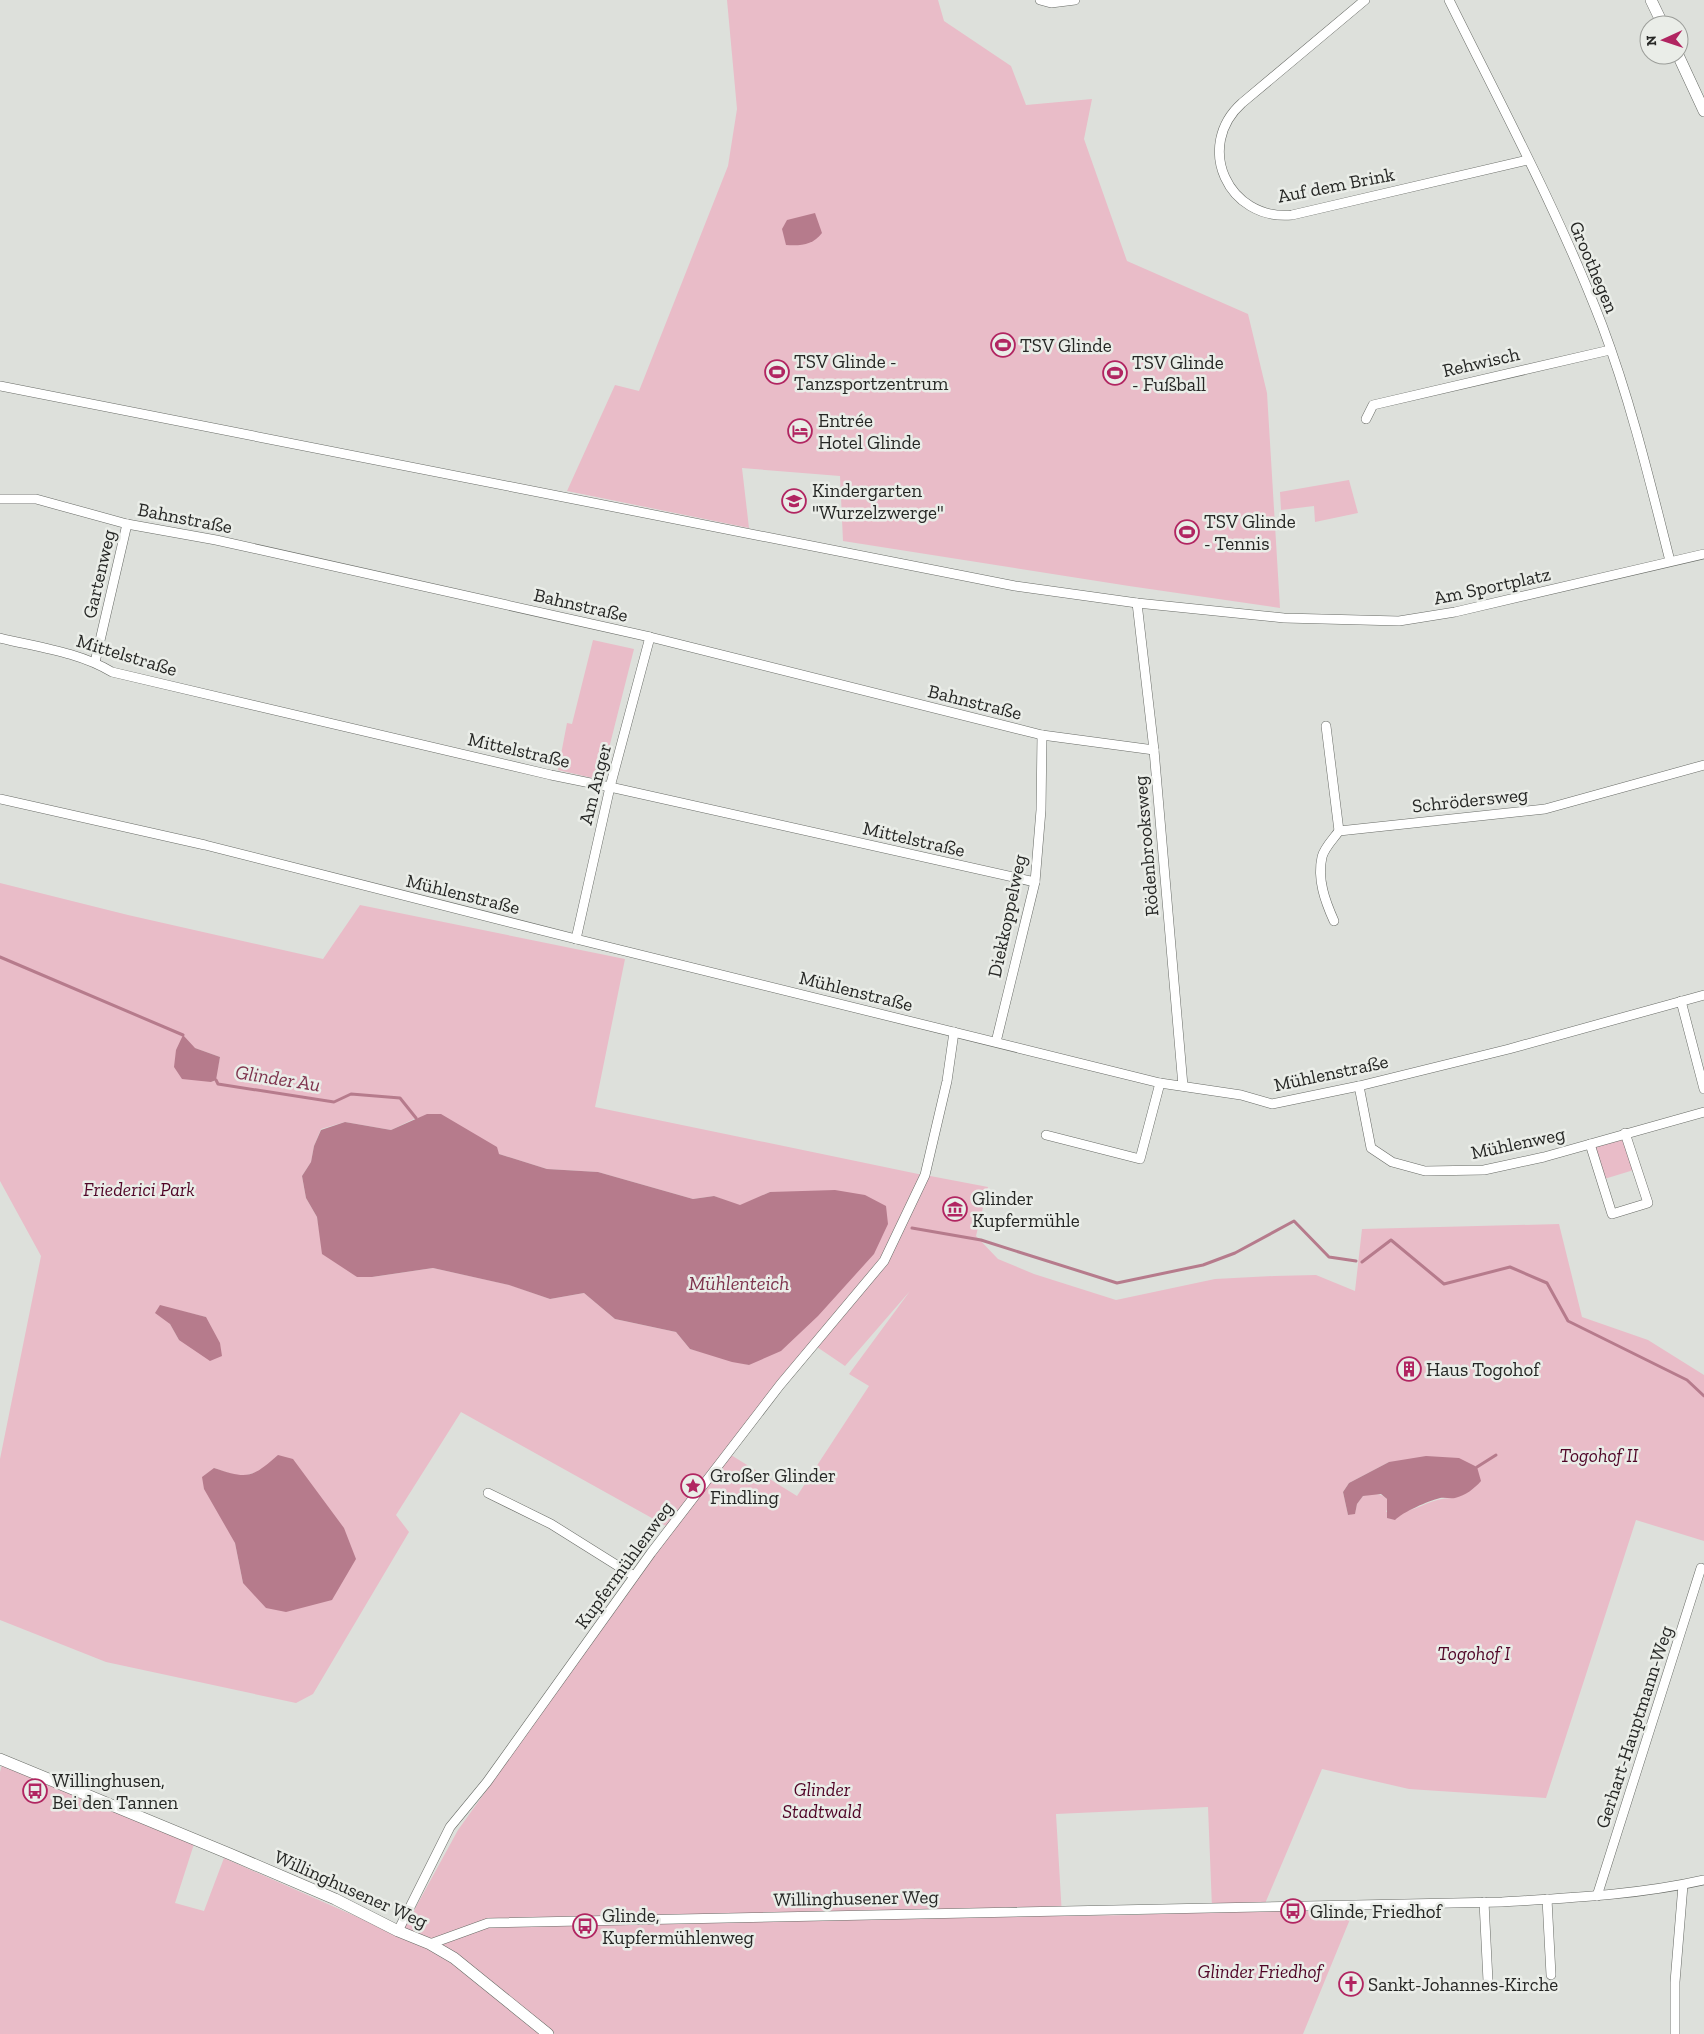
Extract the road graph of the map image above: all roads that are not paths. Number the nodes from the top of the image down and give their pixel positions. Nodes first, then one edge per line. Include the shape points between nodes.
1 (1040, 0) edge
2 (1076, 0) edge
3 (1366, 0) edge
4 (1449, 0) edge
5 (1651, 0) edge
6 (1658, 15) edge
7 (1683, 65) edge
8 (1704, 111) edge
9 (1528, 160) junction
10 (1610, 350) junction
11 (0, 386) edge
12 (1366, 418) dead end
13 (0, 499) edge
14 (127, 524) junction
15 (1704, 554) edge
16 (1670, 561) junction
17 (1137, 603) junction
18 (650, 637) junction
19 (0, 638) edge
20 (95, 662) junction
21 (1326, 726) dead end
22 (1042, 735) junction
23 (1154, 750) junction
24 (1704, 765) edge
25 (610, 787) junction
26 (0, 799) edge
27 (1339, 831) junction
28 (1035, 882) junction
29 (1334, 921) dead end
30 (576, 939) junction
31 (1704, 995) edge
32 (1681, 1001) junction
33 (954, 1032) junction
34 (996, 1042) junction
35 (1160, 1083) junction
36 (1183, 1086) junction
37 (1359, 1086) junction
38 (1704, 1089) edge
39 (1704, 1112) edge
40 (1625, 1133) junction
41 (1046, 1135) dead end
42 (1590, 1144) junction
43 (488, 1493) dead end
44 (1701, 1568) dead end
45 (634, 1576) junction
46 (0, 1759) edge
47 (1704, 1880) edge
48 (1683, 1885) junction
49 (1597, 1896) junction
50 (1547, 1899) junction
51 (1484, 1902) junction
52 (398, 1931) junction
53 (430, 1944) junction
54 (1551, 1975) dead end
55 (1488, 1980) dead end
56 (548, 2034) edge
57 (1676, 2034) edge

1 - 2 street via 1051,3
3 - 9 street, Auf dem Brink via 1242,103 1231,116 1222,135 1220,159 1226,180 1240,198 1264,212 1292,215
4 - 9 street, Groothegen
5 - 6 street
7 - 8 street
9 - 10 street, Groothegen via 1569,244
10 - 12 street, Rehwisch via 1373,405
10 - 16 street, Groothegen via 1641,447
11 - 17 street, Am Sportplatz via 1015,586
13 - 14 street, Bahnstraße via 36,499
14 - 18 street, Bahnstraße via 216,540
14 - 20 street, Gartenweg
15 - 16 street, Am Sportplatz
16 - 17 street, Am Sportplatz via 1455,612 1384,622 1284,618
17 - 23 street, Rödenbrooksweg
18 - 22 street, Bahnstraße
18 - 25 street, Am Anger
19 - 20 street, Mittelstraße
20 - 25 street, Mittelstraße via 112,672
21 - 27 street
22 - 23 street, Bahnstraße
22 - 28 street, Diekkoppelweg via 1041,810
23 - 36 street, Rödenbrooksweg
24 - 27 street, Schrödersweg via 1545,809
25 - 28 street, Mittelstraße
25 - 30 street, Am Anger
26 - 30 street, Mühlenstraße via 205,845
27 - 29 street via 1322,855 1321,879
28 - 34 street, Diekkoppelweg
30 - 33 street, Mühlenstraße
31 - 32 street, Mühlenstraße
32 - 37 street, Mühlenstraße via 1509,1049
32 - 38 street
33 - 34 street, Mühlenstraße
33 - 45 street, Kupfermühlenweg via 947,1081 925,1175 884,1261 780,1385
34 - 35 street, Mühlenstraße
35 - 36 street, Mühlenstraße
35 - 41 street via 1140,1159
36 - 37 street, Mühlenstraße via 1241,1095 1272,1104
37 - 42 street, Mühlenweg via 1371,1148 1392,1162 1425,1171 1484,1170
39 - 40 street, Mühlenweg
40 - 42 street, Mühlenweg
40 - 42 street, Mühlenweg via 1648,1203 1612,1214
43 - 45 street via 551,1524
44 - 49 street, Gerhart-Hauptmann-Weg
45 - 52 street, Kupfermühlenweg via 487,1782 450,1827
46 - 52 street, Willinghusener Weg via 230,1854
47 - 48 street, Willinghusener Weg
48 - 49 street, Willinghusener Weg
48 - 57 street via 1675,1982
49 - 50 street, Willinghusener Weg
50 - 51 street, Willinghusener Weg
50 - 54 street
51 - 53 street, Willinghusener Weg via 488,1923
51 - 55 street
52 - 53 street, Willinghusener Weg
53 - 56 street via 454,1958

